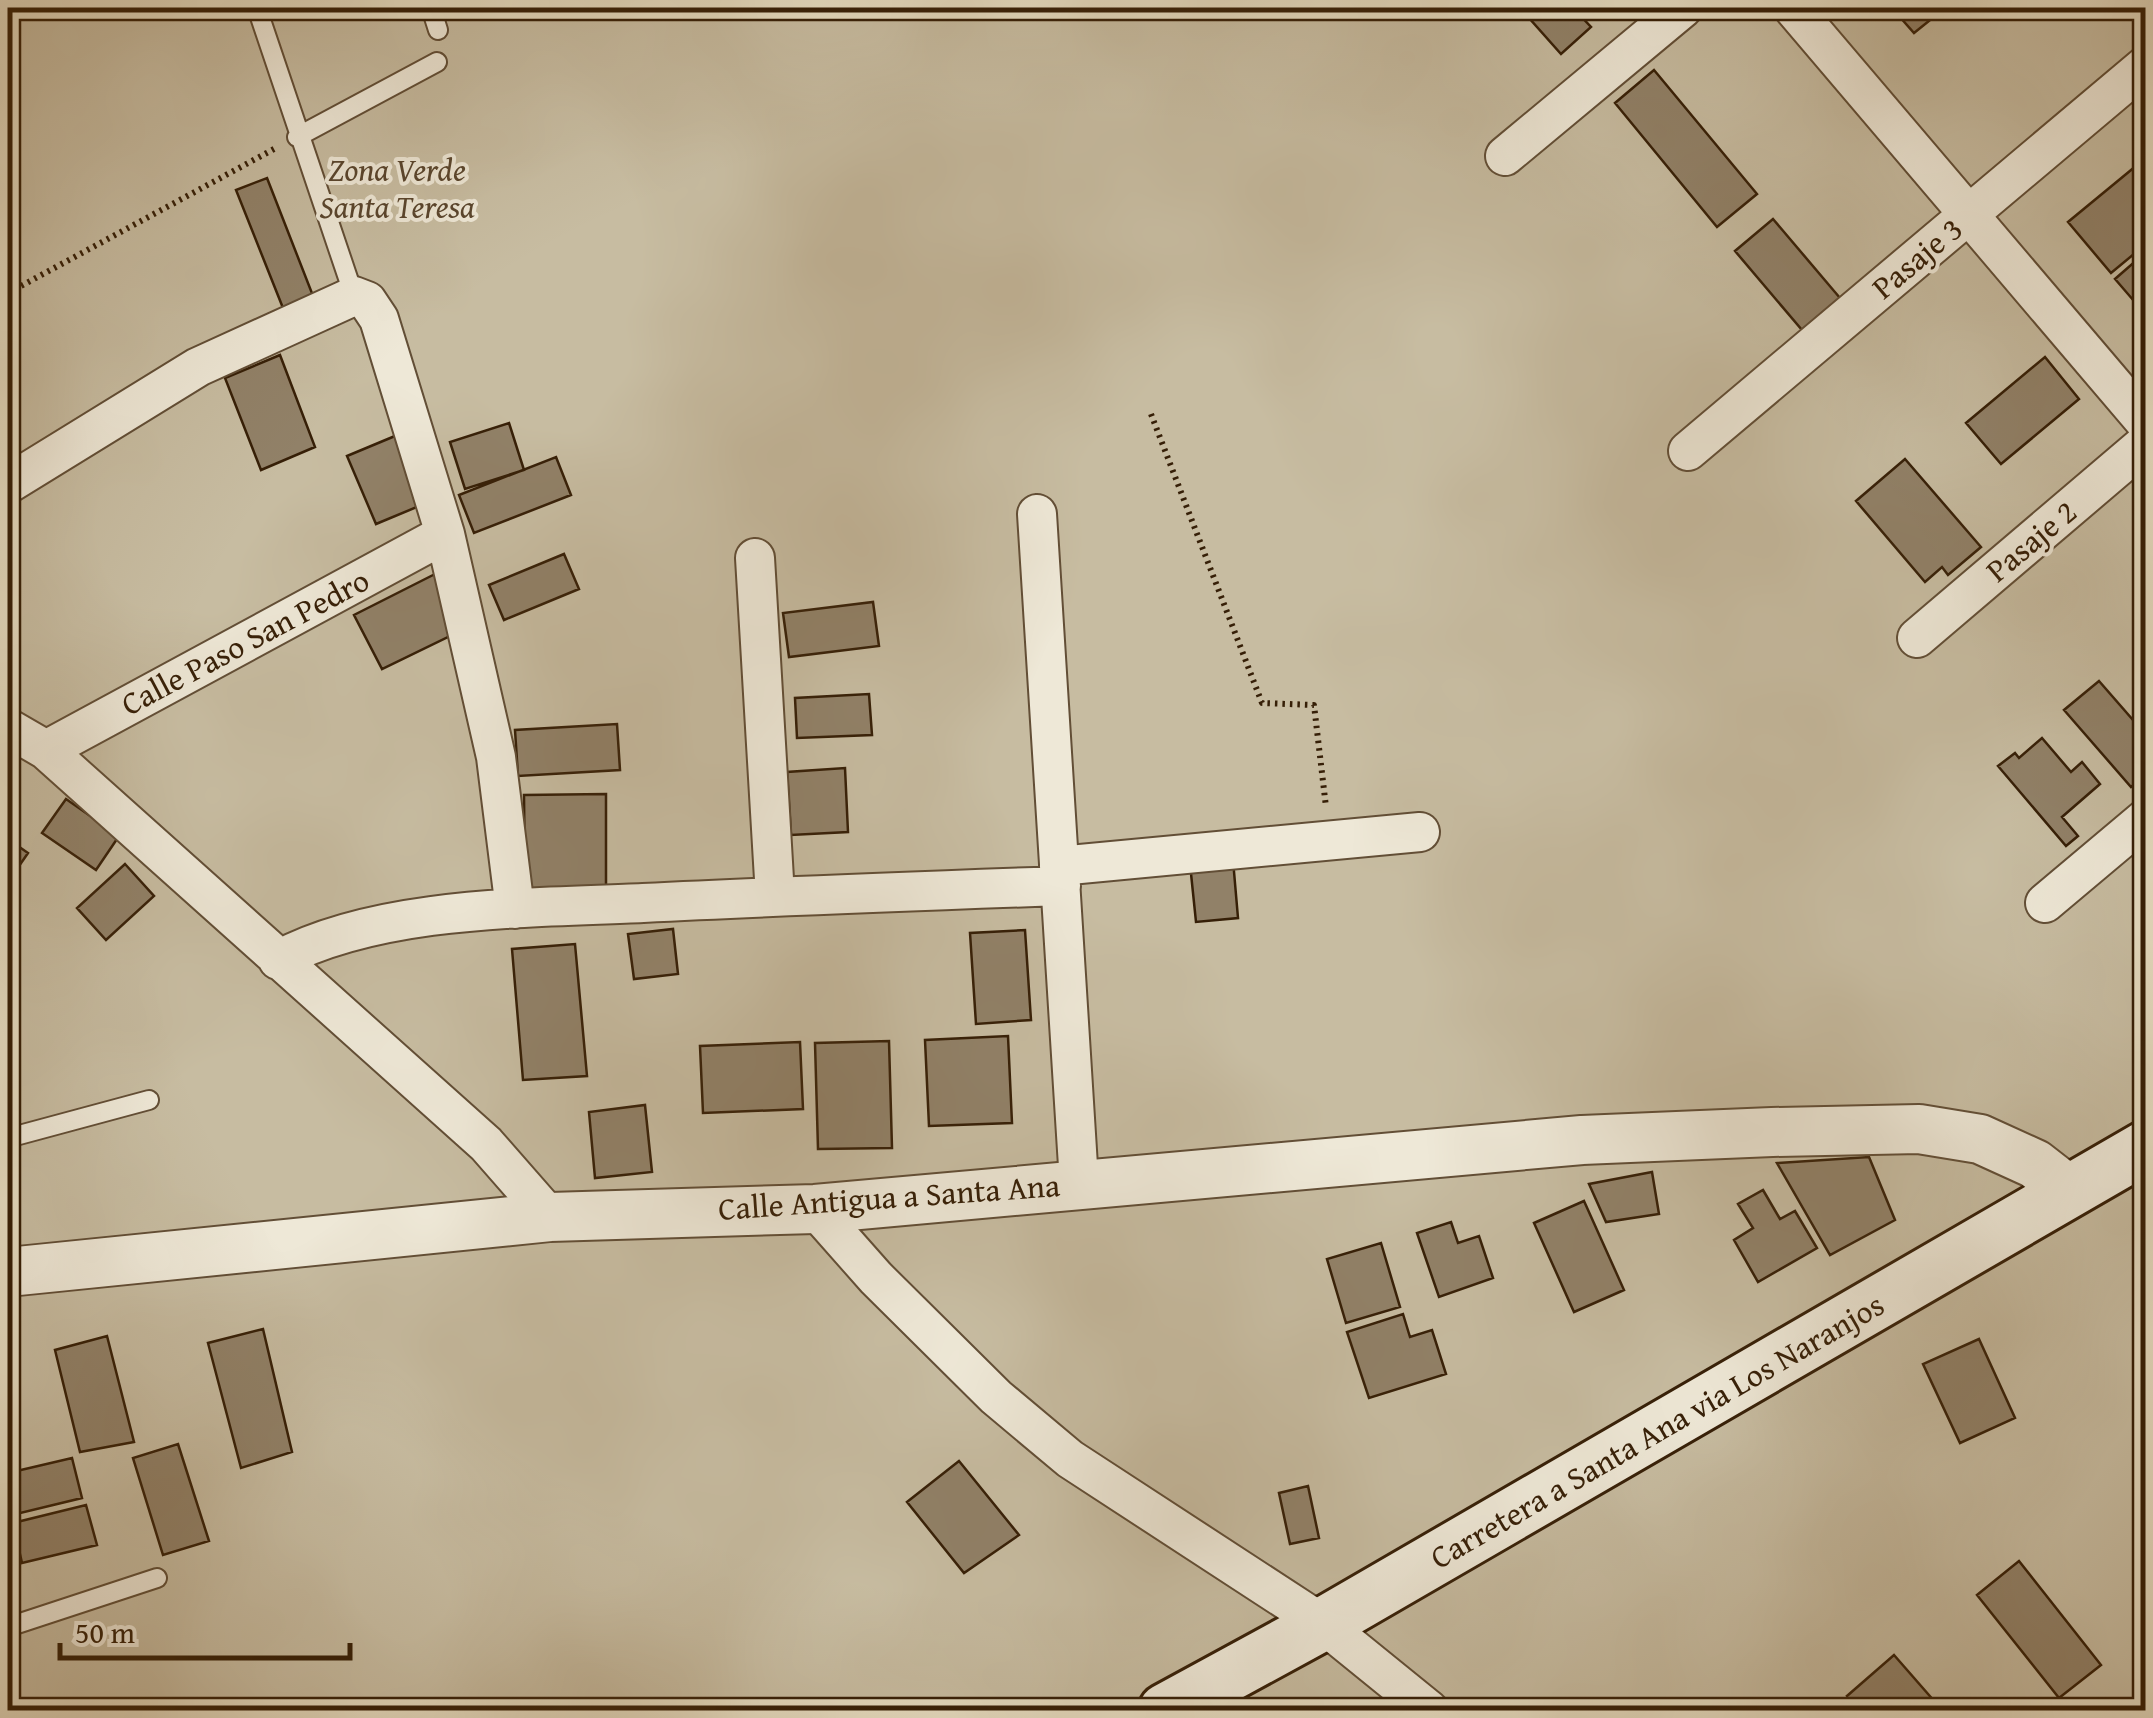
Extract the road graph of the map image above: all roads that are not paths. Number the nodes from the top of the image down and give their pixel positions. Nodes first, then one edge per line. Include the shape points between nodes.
1 (257, 8) edge
2 (431, 8) edge
3 (1683, 8) edge
4 (1793, 8) edge
5 (438, 30) dead end
6 (437, 62) dead end
7 (2146, 65) edge
8 (298, 137) junction
9 (1504, 156) dead end
10 (1968, 215) junction
11 (354, 296) junction
12 (2146, 423) edge
13 (2146, 443) edge
14 (1688, 451) dead end
15 (8, 484) edge
16 (1037, 514) dead end
17 (444, 534) junction
18 (755, 558) dead end
19 (1917, 638) dead end
20 (8, 728) edge
21 (46, 750) junction
22 (2146, 818) edge
23 (1420, 832) dead end
24 (1060, 876) junction
25 (775, 896) junction
26 (2045, 903) dead end
27 (515, 909) junction
28 (278, 960) junction
29 (148, 1100) dead end
30 (8, 1138) edge
31 (2146, 1147) edge
32 (1079, 1182) junction
33 (2071, 1192) junction
34 (814, 1208) junction
35 (550, 1217) junction
36 (8, 1272) edge
37 (157, 1578) dead end
38 (1323, 1624) junction
39 (8, 1627) edge
40 (1165, 1710) edge
41 (1428, 1710) edge

1 - 8 lane
2 - 5 lane
3 - 9 street
4 - 10 street
6 - 8 lane
7 - 10 street, Pasaje 3
8 - 11 lane
10 - 12 street
10 - 14 street, Pasaje 3
11 - 15 street via 198,367
11 - 17 street via 380,319
13 - 19 street, Pasaje 2
16 - 24 street
17 - 21 street, Calle Paso San Pedro
17 - 27 street via 496,757
18 - 25 street
20 - 21 street
21 - 28 street
22 - 26 street
23 - 24 street
24 - 25 street
24 - 32 street
25 - 27 street
27 - 28 street via 362,928
28 - 35 street via 486,1144
29 - 30 lane
31 - 33 main road, Carretera a Santa Ana via Los Naranjos
32 - 33 street, Calle Antigua a Santa Ana via 1582,1140 1918,1129 1980,1139 2034,1164
32 - 34 street, Calle Antigua a Santa Ana
33 - 38 main road, Carretera a Santa Ana via Los Naranjos
34 - 35 street, Calle Antigua a Santa Ana
34 - 38 street via 996,1397 1070,1459
35 - 36 street, Calle Antigua a Santa Ana
37 - 39 lane
38 - 40 main road, Carretera a Santa Ana via Los Naranjos
38 - 41 street

